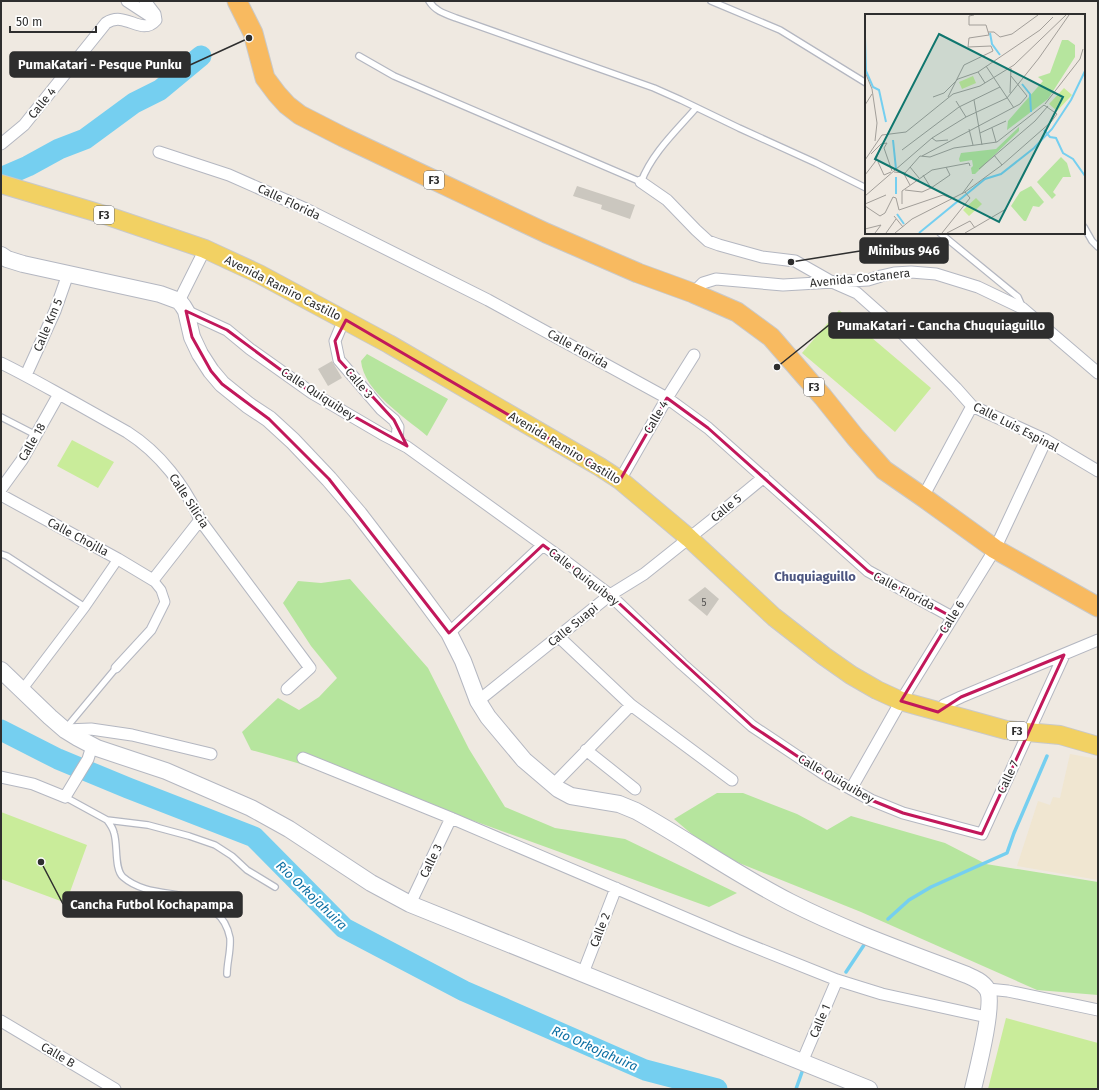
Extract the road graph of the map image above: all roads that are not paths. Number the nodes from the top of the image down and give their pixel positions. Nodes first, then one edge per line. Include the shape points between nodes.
1 (127, 1) edge
2 (145, 1) edge
3 (237, 1) edge
4 (429, 1) edge
5 (711, 1) edge
6 (156, 20) junction
7 (359, 56) dead end
8 (865, 82) edge
9 (696, 108) junction
10 (1, 144) edge
11 (160, 152) dead end
12 (641, 182) junction
13 (1, 184) edge
14 (865, 187) edge
15 (1085, 229) edge
16 (941, 234) edge
17 (1098, 247) edge
18 (205, 249) junction
19 (1, 255) edge
20 (68, 274) junction
21 (832, 282) junction
22 (693, 293) junction
23 (182, 306) junction
24 (1022, 308) junction
25 (346, 320) junction
26 (694, 355) dead end
27 (1, 363) edge
28 (1098, 373) edge
29 (26, 375) junction
30 (59, 394) junction
31 (666, 398) junction
32 (972, 406) junction
33 (1, 416) edge
34 (36, 435) junction
35 (1046, 440) junction
36 (397, 441) junction
37 (1098, 471) edge
38 (764, 477) junction
39 (620, 480) junction
40 (1, 489) edge
41 (1, 495) edge
42 (924, 497) junction
43 (200, 520) junction
44 (689, 538) junction
45 (543, 545) junction
46 (995, 549) junction
47 (1, 554) edge
48 (118, 559) junction
49 (153, 580) junction
50 (610, 596) junction
51 (85, 607) junction
52 (1098, 607) edge
53 (952, 617) junction
54 (449, 633) junction
55 (559, 637) junction
56 (1098, 640) edge
57 (1064, 655) junction
58 (116, 668) joint
59 (1, 670) edge
60 (288, 689) dead end
61 (22, 690) junction
62 (478, 701) junction
63 (901, 701) junction
64 (631, 705) junction
65 (938, 712) junction
66 (65, 730) junction
67 (1029, 732) junction
68 (1098, 746) edge
69 (586, 750) junction
70 (90, 752) junction
71 (211, 754) dead end
72 (303, 758) dead end
73 (1, 777) edge
74 (732, 780) dead end
75 (553, 785) junction
76 (635, 789) dead end
77 (851, 789) junction
78 (65, 797) junction
79 (451, 818) junction
80 (107, 820) junction
81 (982, 834) joint
82 (275, 887) dead end
83 (616, 888) junction
84 (410, 904) junction
85 (583, 972) junction
86 (228, 974) dead end
87 (837, 980) junction
88 (988, 989) junction
89 (1098, 1010) edge
90 (988, 1017) junction
91 (1, 1021) edge
92 (802, 1062) junction
93 (115, 1089) edge
94 (869, 1089) edge
95 (973, 1089) edge

1 - 6 street
2 - 6 street via 155,14
3 - 22 highway, F3 via 253,33 265,78 287,105 300,115 546,233 638,273
4 - 9 lane via 442,13 654,88
5 - 8 lane via 780,30
6 - 10 street, Calle 4 via 146,27 119,19 112,19 106,23 24,125
7 - 12 lane via 394,76
9 - 12 lane via 658,152
9 - 14 lane via 816,162
11 - 31 street, Calle Florida via 228,175 306,209 488,300
12 - 21 street, Calle Luis Espinal via 667,200 708,241 762,257 795,261
13 - 18 main road, Avenida Ramiro Castillo / F3 via 105,215
15 - 17 lane
16 - 24 lane via 1018,297
18 - 23 street
18 - 25 main road, Avenida Ramiro Castillo / F3
19 - 20 main road via 23,264
20 - 23 main road via 160,294
20 - 29 street, Calle Km 5 via 55,311
21 - 22 street, Avenida Costanera via 783,285 716,279 703,283
21 - 24 street, Avenida Costanera via 868,280 894,273 936,274 978,287
21 - 32 street, Calle Luis Espinal via 857,293 907,338
22 - 42 highway, F3 via 737,312 771,337 884,470
23 - 36 street, Calle Quiquibey via 228,330 312,393
23 - 54 main road via 192,337 211,371 222,384 294,441 329,478
24 - 28 street, Avenida Costanera
25 - 36 street, Calle 3 via 335,341 339,360 381,409 394,420 398,427
25 - 39 main road, Avenida Ramiro Castillo / F3
26 - 31 street, Calle 4
27 - 29 street, Calle Silicia
29 - 30 street, Calle Silicia
30 - 34 street, Calle 18
30 - 43 street, Calle Silicia via 128,433 153,452 182,487
31 - 38 street, Calle Florida via 708,428
31 - 39 street, Calle 4
32 - 35 street, Calle Luis Espinal
32 - 42 street
33 - 34 lane
34 - 40 street, Calle 18
35 - 37 street, Calle Luis Espinal
35 - 46 street, Calle 6
36 - 45 street, Calle Quiquibey
38 - 44 street, Calle 5
38 - 53 street, Calle Florida via 868,571
39 - 44 main road, Avenida Ramiro Castillo / F3
41 - 48 street, Calle Chojlla
42 - 46 highway, F3
43 - 49 street
43 - 60 street, Calle Silicia via 310,668
44 - 50 street, Calle Suapi via 644,574
44 - 63 main road, Avenida Ramiro Castillo / F3 via 774,617 824,656 851,675
45 - 50 street, Calle Quiquibey
45 - 54 street
46 - 52 highway, F3
46 - 53 street, Calle 6
47 - 51 lane
48 - 49 street, Calle Chojlla
48 - 51 street
49 - 58 street via 162,590 165,602 151,630
50 - 55 street, Calle Suapi
50 - 77 street, Calle Quiquibey via 752,726
51 - 61 street
53 - 63 street, Calle 6
54 - 62 main road
55 - 62 street, Calle Suapi
55 - 64 street
56 - 57 street
57 - 65 street via 960,696 944,705
57 - 67 street, Calle 7
58 - 66 lane
59 - 61 main road
61 - 66 main road
62 - 75 main road via 504,738 524,760
63 - 65 main road, Avenida Ramiro Castillo / F3
63 - 77 street, Calle 6
64 - 69 street
64 - 74 street
65 - 67 main road, Avenida Ramiro Castillo / F3 via 1006,730
66 - 70 main road
66 - 71 street via 91,729 132,734
67 - 68 main road, Avenida Ramiro Castillo / F3 via 1060,736
67 - 81 street, Calle 7
69 - 75 street
69 - 76 street
70 - 78 street
70 - 84 main road via 166,771 251,808 371,883
72 - 79 street
73 - 78 street via 33,784
75 - 88 main road via 571,796 619,804 636,811 736,873 790,902 839,925 967,975
77 - 81 street, Calle Quiquibey via 903,813
78 - 80 lane
79 - 83 street
79 - 84 street, Calle 3
80 - 82 lane via 148,825 215,845 232,856 246,870
80 - 86 lane via 114,832 118,867 122,876 134,884 159,893 205,902 220,916 230,937
83 - 85 street, Calle 2
83 - 87 street
84 - 85 main road
85 - 92 main road
87 - 90 street via 882,994
87 - 92 street, Calle 1
88 - 89 street
88 - 90 main road
90 - 95 main road
91 - 93 street, Calle B
92 - 94 main road

